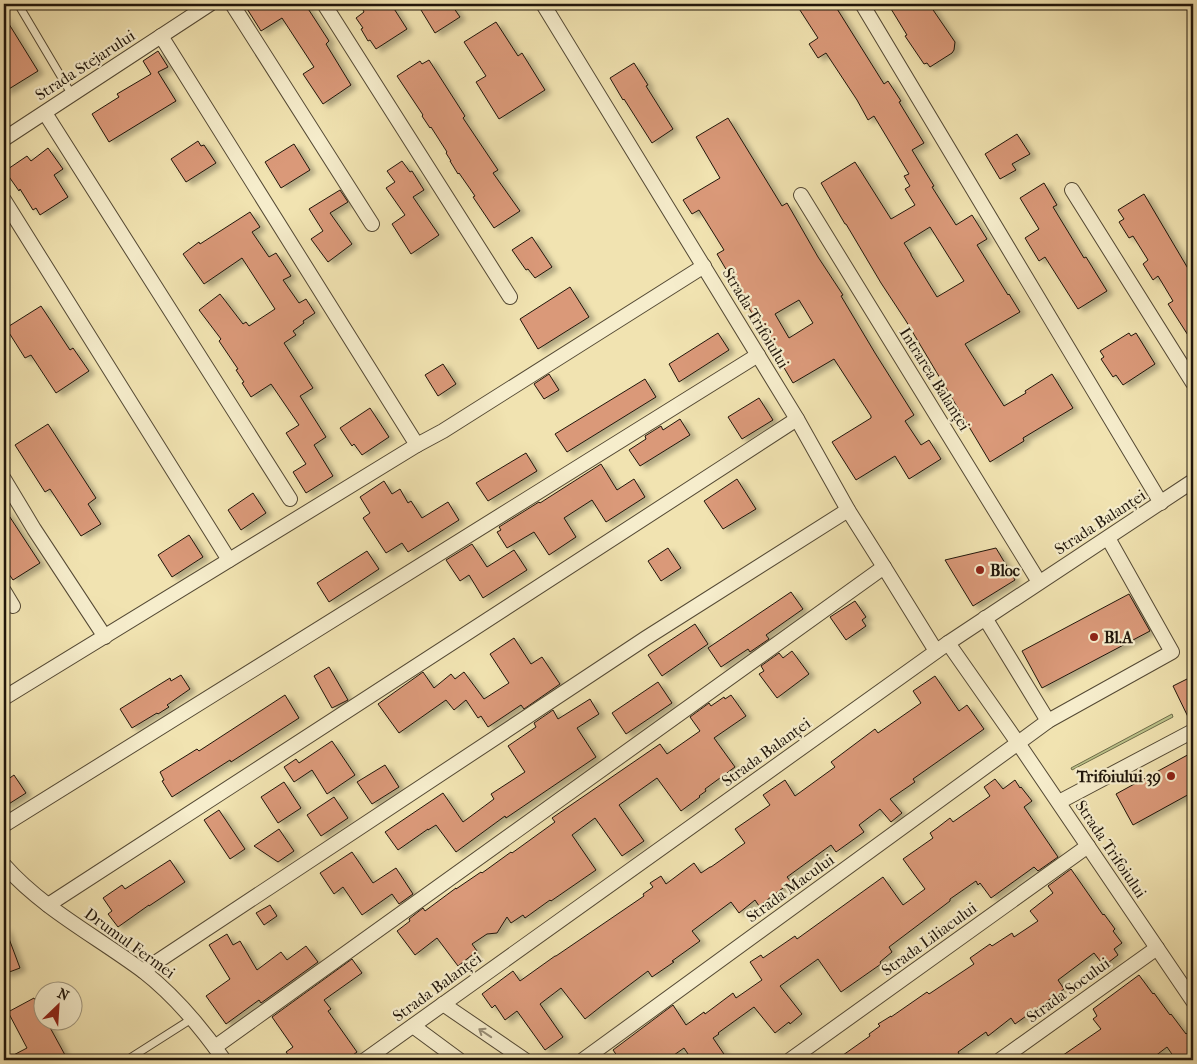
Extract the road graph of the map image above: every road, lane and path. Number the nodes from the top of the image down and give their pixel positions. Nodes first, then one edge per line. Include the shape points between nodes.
1 (18, 4) edge
2 (210, 4) edge
3 (232, 4) edge
4 (324, 4) edge
5 (543, 4) edge
6 (862, 4) edge
7 (161, 36) junction
8 (72, 95) junction
9 (45, 112) junction
10 (4, 139) edge
11 (1072, 190) dead end
12 (801, 195) dead end
13 (4, 200) edge
14 (372, 224) dead end
15 (704, 266) junction
16 (510, 297) dead end
17 (758, 355) junction
18 (1193, 384) edge
19 (797, 419) junction
20 (417, 445) junction
21 (4, 479) edge
22 (1193, 481) edge
23 (290, 499) dead end
24 (1161, 503) junction
25 (848, 510) junction
26 (1108, 538) junction
27 (229, 560) junction
28 (884, 567) junction
29 (1039, 582) junction
30 (4, 591) edge
31 (13, 606) dead end
32 (985, 618) junction
33 (105, 637) junction
34 (948, 643) junction
35 (936, 651) junction
36 (4, 698) edge
37 (1048, 721) junction
38 (1193, 731) edge
39 (1018, 743) junction
40 (1058, 802) junction
41 (4, 825) edge
42 (1088, 846) junction
43 (4, 865) edge
44 (48, 905) junction
45 (1157, 948) junction
46 (143, 971) junction
47 (1193, 1001) edge
48 (443, 1004) junction
49 (193, 1018) junction
50 (413, 1026) junction
51 (215, 1047) junction
52 (439, 1054) edge
53 (127, 1060) edge
54 (224, 1060) edge
55 (366, 1060) edge
56 (460, 1060) edge
57 (526, 1060) edge
58 (583, 1060) edge
59 (790, 1060) edge
60 (1000, 1060) edge

1 - 8 lane
2 - 7 street, Strada Stejarului
3 - 14 street
4 - 16 street
5 - 15 street, Strada Trifoiului
6 - 24 street
7 - 8 street, Strada Stejarului
7 - 20 street
8 - 9 street, Strada Stejarului
9 - 10 street, Strada Stejarului
9 - 23 street
11 - 18 street
12 - 29 street, Intrarea Balanței
13 - 27 street
15 - 17 street, Strada Trifoiului
15 - 20 street
17 - 19 street, Strada Trifoiului
17 - 41 street
19 - 25 street, Strada Trifoiului
19 - 44 street
20 - 27 street
21 - 33 street
22 - 24 street, Strada Balanței
24 - 26 street, Strada Balanței
25 - 28 street, Strada Trifoiului
25 - 46 street via 646,638
26 - 29 street, Strada Balanței
26 - 37 street, Strada Macului via 1172,652
27 - 33 street
28 - 35 street, Strada Trifoiului
28 - 51 street
29 - 32 street, Strada Balanței
30 - 31 street
32 - 34 street, Strada Balanței
32 - 37 street
33 - 36 street
34 - 35 street, Strada Balanței
34 - 39 street, Strada Trifoiului
35 - 48 street, Strada Balanței
37 - 39 street, Strada Macului
38 - 40 street
39 - 40 street, Strada Trifoiului
39 - 58 street, Strada Macului
40 - 42 street, Strada Trifoiului
42 - 45 street, Strada Trifoiului
42 - 59 street, Strada Liliacului
43 - 44 street, Drumul Fermei
44 - 46 street, Drumul Fermei
45 - 47 street, Strada Trifoiului
45 - 60 street, Strada Socului
46 - 49 street, Drumul Fermei
48 - 50 street, Strada Balanței
57 -> 48 street
49 - 51 street, Drumul Fermei
49 - 53 lane
50 - 52 street
50 - 55 street, Strada Balanței
51 - 54 street, Drumul Fermei
52 - 56 street

